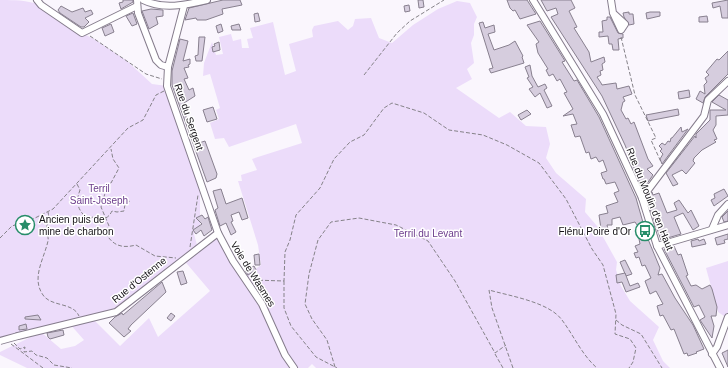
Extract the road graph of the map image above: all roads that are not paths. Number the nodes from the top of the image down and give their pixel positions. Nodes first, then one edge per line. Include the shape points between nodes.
1 (37, 0) edge
2 (143, 0) edge
3 (207, 0) edge
4 (533, 0) edge
5 (611, 0) edge
6 (137, 3) edge
7 (184, 6) junction
8 (620, 30) road end
9 (168, 67) junction
10 (728, 81) edge
11 (642, 198) junction
12 (728, 204) edge
13 (728, 225) edge
14 (712, 230) junction
15 (218, 233) junction
16 (657, 246) junction
17 (728, 317) edge
18 (0, 341) edge
19 (712, 354) junction
20 (294, 368) edge
21 (720, 368) edge

1 - 6 street via 47,10 82,33
2 - 7 street via 151,4
3 - 7 street
4 - 11 street, Rue du Moulin d'en Haut via 603,114
5 - 8 street via 612,13
6 - 9 street via 156,60
7 - 9 street, Rue du Sergent
9 - 15 street, Rue du Sergent via 168,89
10 - 11 street via 708,100 704,116
11 - 16 street, Rue du Moulin d'en Haut
12 - 14 street via 718,215
13 - 14 street
14 - 16 street
15 - 18 street, Rue d'Ostenne, bridge via 116,312
15 - 20 street, Voie de Wasmes via 262,304 285,355
16 - 19 street, Rue du Moulin d'en Haut
17 - 19 street via 718,347
19 - 21 street, Rue du Moulin d'en Haut

